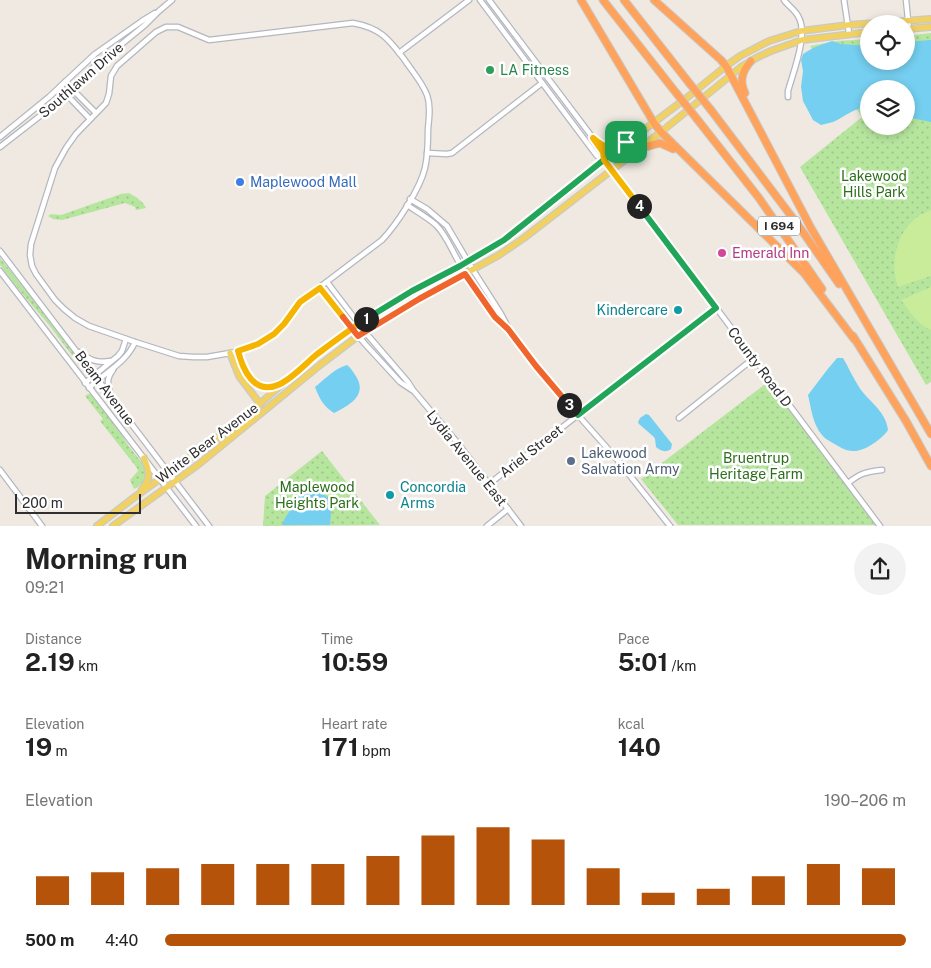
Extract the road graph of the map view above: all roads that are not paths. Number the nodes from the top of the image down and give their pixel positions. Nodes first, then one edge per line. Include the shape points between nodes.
1 (172, 0) edge
2 (469, 0) edge
3 (480, 0) edge
4 (490, 0) edge
5 (581, 0) edge
6 (603, 0) edge
7 (624, 0) edge
8 (654, 0) edge
9 (784, 0) edge
10 (844, 0) edge
11 (906, 0) edge
12 (159, 11) junction
13 (907, 15) edge
14 (931, 19) edge
15 (915, 20) edge
16 (860, 24) edge
17 (848, 25) junction
18 (931, 27) edge
19 (915, 28) edge
20 (801, 31) junction
21 (860, 33) edge
22 (850, 34) junction
23 (802, 40) junction
24 (399, 53) junction
25 (751, 61) junction
26 (726, 66) junction
27 (731, 74) junction
28 (65, 82) junction
29 (542, 83) junction
30 (61, 86) junction
31 (71, 88) junction
32 (66, 93) junction
33 (788, 97) dead end
34 (96, 113) junction
35 (90, 119) junction
36 (654, 123) junction
37 (661, 132) junction
38 (0, 137) edge
39 (593, 138) junction
40 (626, 142) junction
41 (0, 147) edge
42 (640, 148) junction
43 (427, 153) junction
44 (604, 160) junction
45 (693, 165) junction
46 (611, 170) junction
47 (781, 171) junction
48 (410, 199) junction
49 (406, 205) junction
50 (0, 251) edge
51 (468, 261) junction
52 (460, 266) junction
53 (473, 270) junction
54 (0, 271) edge
55 (465, 274) junction
56 (327, 282) junction
57 (320, 288) junction
58 (716, 308) junction
59 (867, 323) junction
60 (359, 324) junction
61 (352, 329) junction
62 (508, 329) junction
63 (365, 332) junction
64 (358, 336) junction
65 (126, 339) junction
66 (854, 339) junction
67 (135, 342) junction
68 (75, 349) junction
69 (238, 351) junction
70 (230, 353) junction
71 (754, 358) junction
72 (114, 360) junction
73 (115, 366) junction
74 (96, 377) junction
75 (287, 380) junction
76 (85, 383) junction
77 (89, 388) junction
78 (413, 390) junction
79 (111, 396) junction
80 (260, 404) junction
81 (578, 415) junction
82 (679, 418) dead end
83 (931, 434) edge
84 (144, 458) junction
85 (931, 466) edge
86 (0, 470) edge
87 (882, 470) dead end
88 (168, 473) junction
89 (160, 479) junction
90 (175, 482) junction
91 (848, 483) junction
92 (489, 484) junction
93 (167, 488) junction
94 (136, 496) junction
95 (508, 509) junction
96 (42, 526) edge
97 (97, 526) edge
98 (113, 526) edge
99 (196, 526) edge
100 (209, 526) edge
101 (487, 526) edge
102 (521, 526) edge
103 (670, 526) edge
104 (880, 526) edge

1 - 12 street, Southlawn Drive
2 - 24 street
3 - 29 street, County Road D
4 - 39 street, County Road D
5 - 36 highway
6 - 66 highway, I 694, bridge via 759,198
7 - 59 highway, I 694, bridge via 798,225
8 - 26 highway
9 - 20 street via 800,18
10 - 17 street
11 - 13 street
12 - 28 street, Southlawn Drive via 95,54
12 - 31 street, Southlawn Drive
14 - 15 main road, White Bear Avenue
16 - 17 main road, White Bear Avenue
17 - 20 main road, White Bear Avenue
17 - 22 street
18 - 19 main road
20 - 23 street
20 - 26 main road, White Bear Avenue via 769,41
21 - 22 main road, White Bear Avenue
22 - 23 main road, White Bear Avenue
23 - 25 main road, White Bear Avenue
23 - 33 street
24 - 34 street via 386,36 353,23 209,40 178,27 166,27 117,66 111,76 106,103
24 - 43 street via 428,97
25 - 27 main road, White Bear Avenue
25 - 47 highway via 743,73 742,88
26 - 27 highway
26 - 36 main road, White Bear Avenue
27 - 37 main road, White Bear Avenue
27 - 47 highway
28 - 30 street, Southlawn Drive
28 - 31 street
29 - 43 street via 452,153
29 - 44 street, County Road D via 597,156
30 - 32 street
30 - 38 street, Southlawn Drive
31 - 32 street, Southlawn Drive
31 - 34 street
32 - 35 street
32 - 41 street, Southlawn Drive
34 - 35 street
35 - 65 street via 58,161 30,244 30,255 36,274 64,309 82,323
36 - 37 highway
36 - 40 main road, White Bear Avenue
37 - 42 main road, White Bear Avenue
37 - 45 highway
39 - 40 main road via 607,147
39 - 44 street, County Road D via 603,152
40 - 44 main road, White Bear Avenue
42 - 45 highway via 660,143
42 - 46 main road, White Bear Avenue
43 - 48 street via 422,178
44 - 46 street, County Road D
44 - 51 main road, White Bear Avenue via 515,232
45 - 66 highway via 804,273
46 - 53 main road, White Bear Avenue via 524,238
46 - 58 street, County Road D
47 - 59 highway
48 - 49 street
48 - 51 street via 447,226
49 - 52 street via 436,225
49 - 56 street via 382,240
50 - 68 street, Beam Avenue
51 - 52 main road, White Bear Avenue
51 - 53 street
52 - 55 street
52 - 60 main road, White Bear Avenue
53 - 55 main road, White Bear Avenue
53 - 62 street
54 - 76 street, Beam Avenue
55 - 62 street via 495,317
55 - 63 main road, White Bear Avenue
56 - 57 street
56 - 60 street, Lydia Avenue East
57 - 61 street, Lydia Avenue East
57 - 69 street via 300,302 274,334
58 - 71 street, County Road D
58 - 81 street, Ariel Street
59 - 83 highway, I 694
60 - 61 main road, White Bear Avenue
60 - 63 street, Lydia Avenue East
61 - 64 street, Lydia Avenue East
61 - 75 main road, White Bear Avenue
62 - 81 street
63 - 64 main road, White Bear Avenue
63 - 78 street, Lydia Avenue East
64 - 78 street, Lydia Avenue East via 400,382
64 - 90 main road, White Bear Avenue
65 - 67 street
65 - 72 street
66 - 85 highway, I 694
67 - 70 street via 183,356 207,357
67 - 73 street
68 - 72 street via 100,363
68 - 74 street, Beam Avenue
69 - 70 street
69 - 75 main road via 250,378 259,386 275,387
70 - 80 main road via 238,376
71 - 82 street
71 - 91 street, County Road D
72 - 74 street
73 - 74 street
73 - 79 street via 107,381
74 - 76 street
74 - 77 street
74 - 79 street, Beam Avenue
75 - 80 main road, White Bear Avenue
76 - 77 street, Beam Avenue
77 - 84 street, Beam Avenue
78 - 92 street, Lydia Avenue East
79 - 88 street, Beam Avenue
80 - 88 main road, White Bear Avenue
81 - 92 street, Ariel Street
81 - 103 street
84 - 89 street, Beam Avenue
84 - 94 main road via 148,482
86 - 96 street
87 - 91 street via 867,471
88 - 89 main road, White Bear Avenue
88 - 90 street, Beam Avenue
89 - 93 street, Beam Avenue
89 - 94 main road, White Bear Avenue
90 - 93 main road, White Bear Avenue
90 - 100 street, Beam Avenue
91 - 104 street, County Road D
92 - 95 street, Lydia Avenue East
93 - 98 main road, White Bear Avenue
93 - 99 street, Beam Avenue
94 - 97 main road, White Bear Avenue
95 - 101 street
95 - 102 street, Lydia Avenue East

